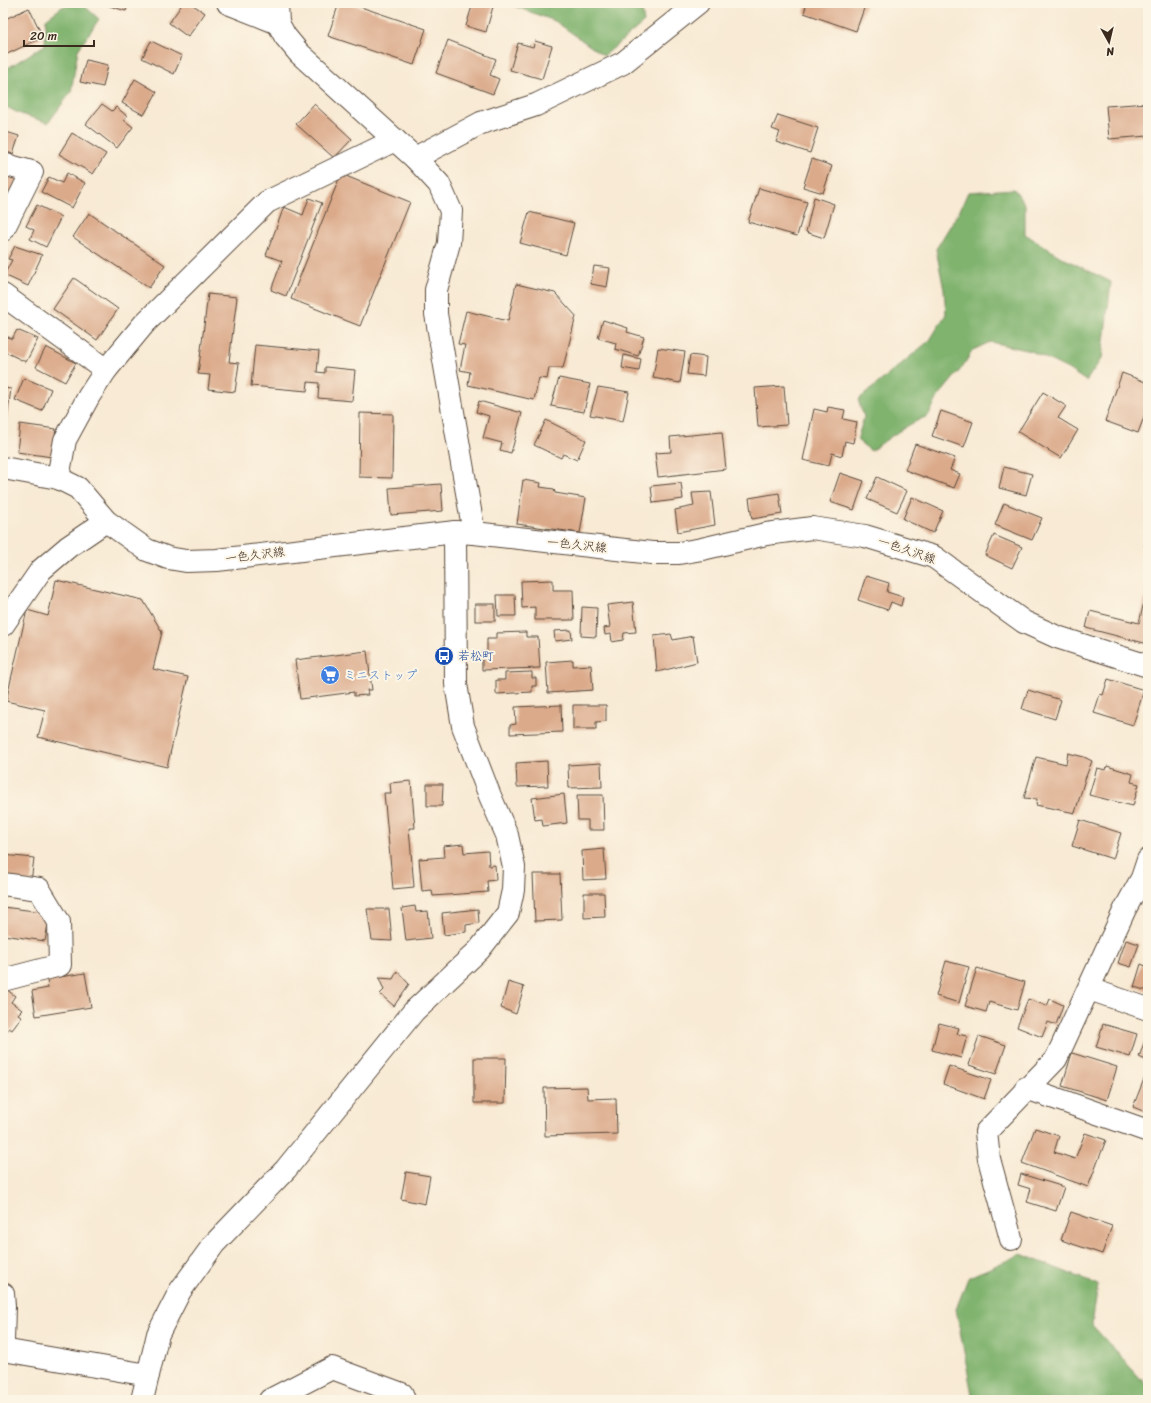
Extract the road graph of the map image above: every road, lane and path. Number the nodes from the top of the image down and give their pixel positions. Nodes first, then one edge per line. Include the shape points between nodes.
1 (228, 3) edge
2 (698, 3) edge
3 (278, 13) edge
4 (395, 140) junction
5 (415, 158) junction
6 (3, 164) edge
7 (3, 230) edge
8 (3, 295) edge
9 (106, 370) junction
10 (3, 468) edge
11 (58, 478) junction
12 (106, 521) junction
13 (465, 533) junction
14 (3, 625) edge
15 (1148, 666) edge
16 (1146, 873) edge
17 (3, 884) edge
18 (3, 980) edge
19 (1089, 988) junction
20 (1148, 1008) edge
21 (1026, 1088) junction
22 (1148, 1131) edge
23 (1011, 1239) dead end
24 (3, 1294) edge
25 (3, 1342) edge
26 (3, 1350) edge
27 (148, 1375) junction
28 (142, 1400) edge
29 (270, 1400) edge
30 (404, 1400) edge

1 - 3 street
2 - 5 street via 623,63 536,105 481,123
3 - 4 street via 285,36 299,54
4 - 5 street
4 - 9 street via 268,202 144,324
5 - 13 street via 438,184 451,211 449,243 436,290 436,314
6 - 7 street via 32,172
8 - 9 street
9 - 11 street via 65,440
10 - 11 street, 一色久沢線
11 - 12 street, 一色久沢線 via 78,488
12 - 13 street, 一色久沢線 via 147,550 186,561 217,560
12 - 14 street via 68,547 41,570
13 - 15 street, 一色久沢線 via 652,553 679,553 766,534 812,528 865,536 934,557 1024,622 1057,637
13 - 27 street via 456,684 463,726 507,835 514,867 508,913 478,950 414,1011 286,1169 214,1244 180,1291 158,1334
16 - 19 street via 1125,909
17 - 18 street via 39,889 59,922 60,966
19 - 20 street
19 - 21 street via 1056,1059
21 - 22 street
21 - 23 street via 986,1132 989,1159
24 - 25 street
26 - 27 street
27 - 28 street
29 - 30 street via 332,1368 402,1394

